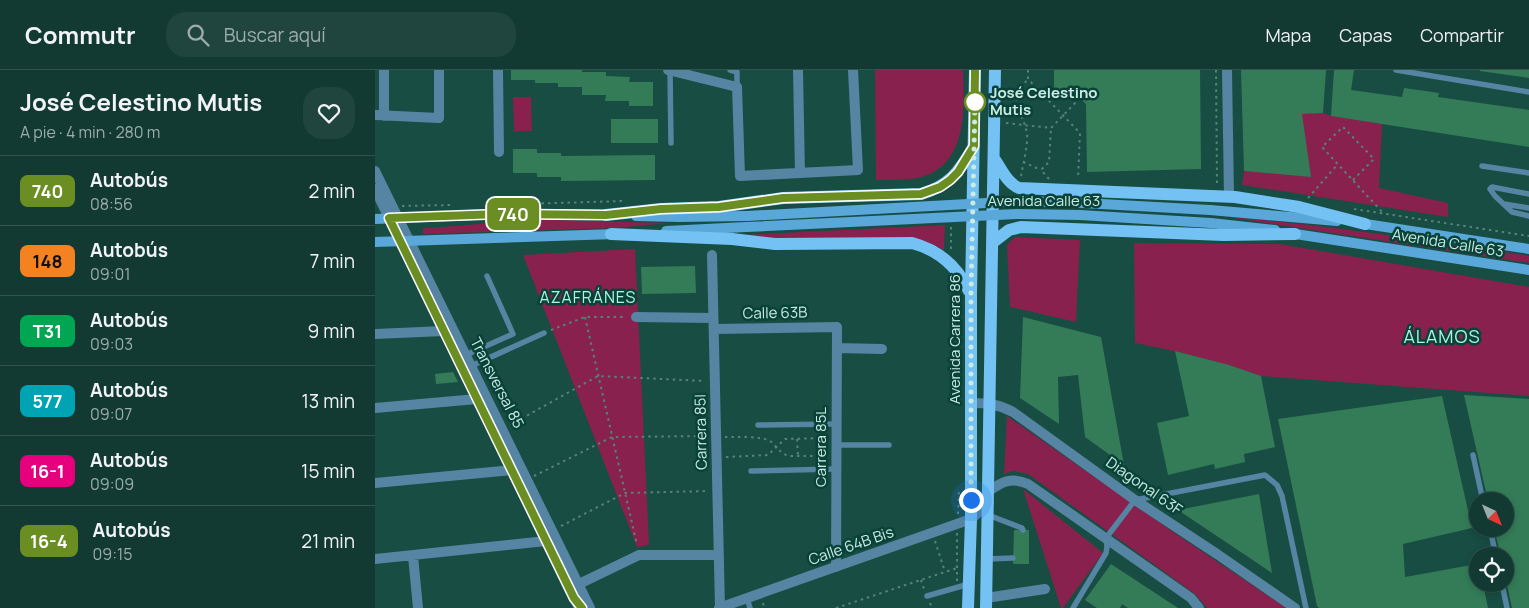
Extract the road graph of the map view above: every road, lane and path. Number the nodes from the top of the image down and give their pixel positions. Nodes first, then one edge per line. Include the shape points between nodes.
1 (385, 70) edge
2 (439, 70) edge
3 (498, 70) edge
4 (669, 70) edge
5 (730, 70) edge
6 (798, 70) edge
7 (853, 70) edge
8 (975, 70) edge
9 (995, 70) edge
10 (1028, 70) edge
11 (1215, 70) edge
12 (1227, 70) edge
13 (1396, 70) edge
14 (1028, 80) junction
15 (737, 87) junction
16 (1529, 92) edge
17 (1080, 98) dead end
18 (1063, 115) junction
19 (379, 116) edge
20 (1005, 123) dead end
21 (1024, 125) junction
22 (1051, 128) junction
23 (671, 144) dead end
24 (974, 146) junction
25 (499, 152) dead end
26 (995, 160) junction
27 (1023, 162) junction
28 (1338, 164) junction
29 (1482, 166) dead end
30 (1041, 170) junction
31 (375, 171) edge
32 (800, 173) junction
33 (1529, 173) edge
34 (1020, 179) dead end
35 (1353, 180) junction
36 (1053, 183) dead end
37 (1078, 183) dead end
38 (375, 189) edge
39 (1217, 189) dead end
40 (1529, 194) edge
41 (1229, 196) junction
42 (630, 201) dead end
43 (1305, 201) dead end
44 (514, 204) dead end
45 (1503, 204) junction
46 (458, 205) dead end
47 (431, 206) dead end
48 (1349, 208) dead end
49 (1529, 208) edge
50 (1384, 214) junction
51 (606, 215) junction
52 (1529, 216) edge
53 (393, 218) junction
54 (375, 219) edge
55 (1365, 224) junction
56 (611, 234) junction
57 (1295, 234) junction
58 (1529, 236) edge
59 (405, 241) junction
60 (375, 242) edge
61 (992, 243) junction
62 (1529, 249) edge
63 (712, 255) dead end
64 (1529, 270) edge
65 (487, 276) dead end
66 (955, 287) dead end
67 (971, 294) junction
68 (585, 317) junction
69 (636, 317) joint
70 (713, 318) junction
71 (837, 327) joint
72 (714, 328) junction
73 (444, 331) junction
74 (545, 333) joint
75 (375, 334) edge
76 (837, 348) junction
77 (881, 349) dead end
78 (466, 355) junction
79 (467, 368) junction
80 (598, 376) junction
81 (715, 382) junction
82 (959, 391) dead end
83 (477, 398) junction
84 (971, 403) junction
85 (991, 403) junction
86 (375, 408) edge
87 (837, 424) junction
88 (758, 426) dead end
89 (502, 427) junction
90 (716, 436) junction
91 (612, 437) junction
92 (797, 439) junction
93 (889, 445) dead end
94 (836, 446) junction
95 (776, 447) junction
96 (1473, 455) dead end
97 (798, 456) junction
98 (717, 457) junction
99 (836, 469) junction
100 (511, 470) junction
101 (751, 470) dead end
102 (527, 479) junction
103 (375, 483) edge
104 (959, 487) dead end
105 (717, 491) junction
106 (1481, 492) edge
107 (625, 493) junction
108 (1135, 500) junction
109 (989, 503) junction
110 (971, 519) junction
111 (958, 524) junction
112 (1023, 530) dead end
113 (553, 531) junction
114 (932, 533) junction
115 (1106, 538) junction
116 (546, 541) junction
117 (639, 555) junction
118 (719, 555) junction
119 (413, 556) junction
120 (1013, 558) dead end
121 (375, 559) edge
122 (987, 559) junction
123 (836, 567) junction
124 (957, 568) junction
125 (945, 572) junction
126 (579, 584) junction
127 (969, 584) junction
128 (957, 588) junction
129 (1045, 589) dead end
130 (1504, 592) edge
131 (927, 596) dead end
132 (749, 603) edge
133 (986, 603) edge
134 (578, 605) edge
135 (419, 608) edge
136 (590, 608) edge
137 (719, 608) edge
138 (836, 608) edge
139 (968, 608) edge
140 (1073, 608) edge
141 (1199, 608) edge
142 (1295, 608) edge
143 (1306, 608) edge
144 (1507, 608) edge

1 - 19 street
2 - 19 street via 439,118
3 - 25 street
4 - 15 street
4 - 23 lane
5 - 15 lane via 737,72
6 - 32 street
7 - 32 street via 858,170
8 - 24 main road, Avenida Carrera 86
9 - 26 main road
10 - 14 path
11 - 39 path
12 - 41 street
13 - 16 lane
14 - 18 path
14 - 21 path via 1017,101
15 - 32 street via 740,176
17 - 18 path
18 - 22 path
18 - 37 path via 1080,133
20 - 21 path
21 - 22 path
21 - 27 path via 1027,137
22 - 30 path via 1049,162
24 - 51 main road via 950,180 921,194 783,198 719,207
24 - 67 main road, Avenida Carrera 86
26 - 41 main road via 1011,184 1019,188
26 - 61 main road
27 - 30 path
27 - 34 path
28 - 35 path
28 - 35 path via 1322,147 1343,127 1375,159
28 - 43 path
29 - 33 lane
30 - 36 path
31 - 53 street, Transversal 85
35 - 50 path
38 - 53 street, Transversal 85
40 - 45 lane via 1491,187
41 - 55 main road via 1299,207
42 - 44 path
45 - 49 lane
45 - 52 lane via 1512,212
46 - 47 path
48 - 50 path
50 - 58 path
51 - 53 main road, Avenida Calle 63
51 - 55 main road, Avenida Calle 63, bridge via 747,216 1021,202 1210,210
53 - 54 main road, Avenida Calle 63
53 - 59 street, Transversal 85
55 - 62 main road, Avenida Calle 63
56 - 57 main road, Avenida Calle 63, bridge via 1017,214 1211,223
56 - 59 main road, Avenida Calle 63
56 - 67 main road via 775,244 912,243 931,249 951,264
57 - 61 main road via 1225,235 1027,226 1009,230
57 - 64 main road, Avenida Calle 63
59 - 60 main road, Avenida Calle 63
59 - 73 street, Transversal 85
59 - 78 street, Transversal 85
61 - 85 main road
63 - 70 street, Carrera 85I
65 - 78 lane via 513,334
66 - 82 path
67 - 84 main road, Avenida Carrera 86
68 - 69 path
68 - 74 path
68 - 80 path
69 - 70 street
70 - 72 street, Carrera 85I
71 - 72 street, Calle 63B
71 - 76 street, Carrera 85L
72 - 81 street, Carrera 85I
73 - 75 street
73 - 79 street, Transversal 85
74 - 79 lane
76 - 77 street
76 - 87 street, Carrera 85L
78 - 79 street, Transversal 85
79 - 83 street, Transversal 85
79 - 89 street, Transversal 85
80 - 81 path
80 - 89 path
80 - 91 path
81 - 90 street, Carrera 85I
83 - 86 street
83 - 100 street, Transversal 85
84 - 85 street, Diagonal 63F
84 - 110 main road, Avenida Carrera 86
85 - 108 street, Diagonal 63F via 1013,412
85 - 109 main road
87 - 88 lane
87 - 94 street, Carrera 85L
89 - 102 street, Transversal 85
90 - 91 path
90 - 95 path via 765,440
90 - 98 street, Carrera 85I
91 - 102 path
91 - 107 path
92 - 94 path
92 - 95 path via 785,439
92 - 97 path
93 - 94 lane
94 - 97 path
94 - 99 street, Carrera 85L
95 - 97 path via 785,455
95 - 98 path via 763,456
96 - 106 lane
98 - 105 street, Carrera 85I
99 - 101 lane
99 - 123 street, Carrera 85L
100 - 103 street
100 - 116 street, Transversal 85
102 - 113 street, Transversal 85
104 - 111 path
105 - 107 path
105 - 118 street, Carrera 85I
107 - 113 path
107 - 117 path
108 - 115 lane
108 - 142 street, Diagonal 63F
108 - 143 lane via 1265,475 1277,485 1282,496
109 - 110 street, Calle 64B Bis
109 - 112 lane
109 - 115 street via 1004,481 1020,481
109 - 122 main road
110 - 111 street, Calle 64B Bis
110 - 127 main road, Avenida Carrera 86
111 - 114 street, Calle 64B Bis
111 - 124 path
113 - 126 street, Transversal 85
114 - 123 street, Calle 64B Bis
114 - 125 path
115 - 140 lane via 1106,553
115 - 141 street via 1191,598
116 - 119 street
116 - 134 street, Transversal 85
117 - 118 street
117 - 126 street
118 - 137 street, Carrera 85I
119 - 121 street
119 - 135 street
120 - 122 lane
122 - 133 main road
123 - 132 street, Calle 64B Bis
124 - 125 path
124 - 128 path
125 - 138 path
126 - 136 street, Transversal 85
127 - 128 lane
127 - 139 main road, Avenida Carrera 86
128 - 131 lane
129 - 133 street
130 - 144 lane
132 - 137 street, Calle 64B Bis

